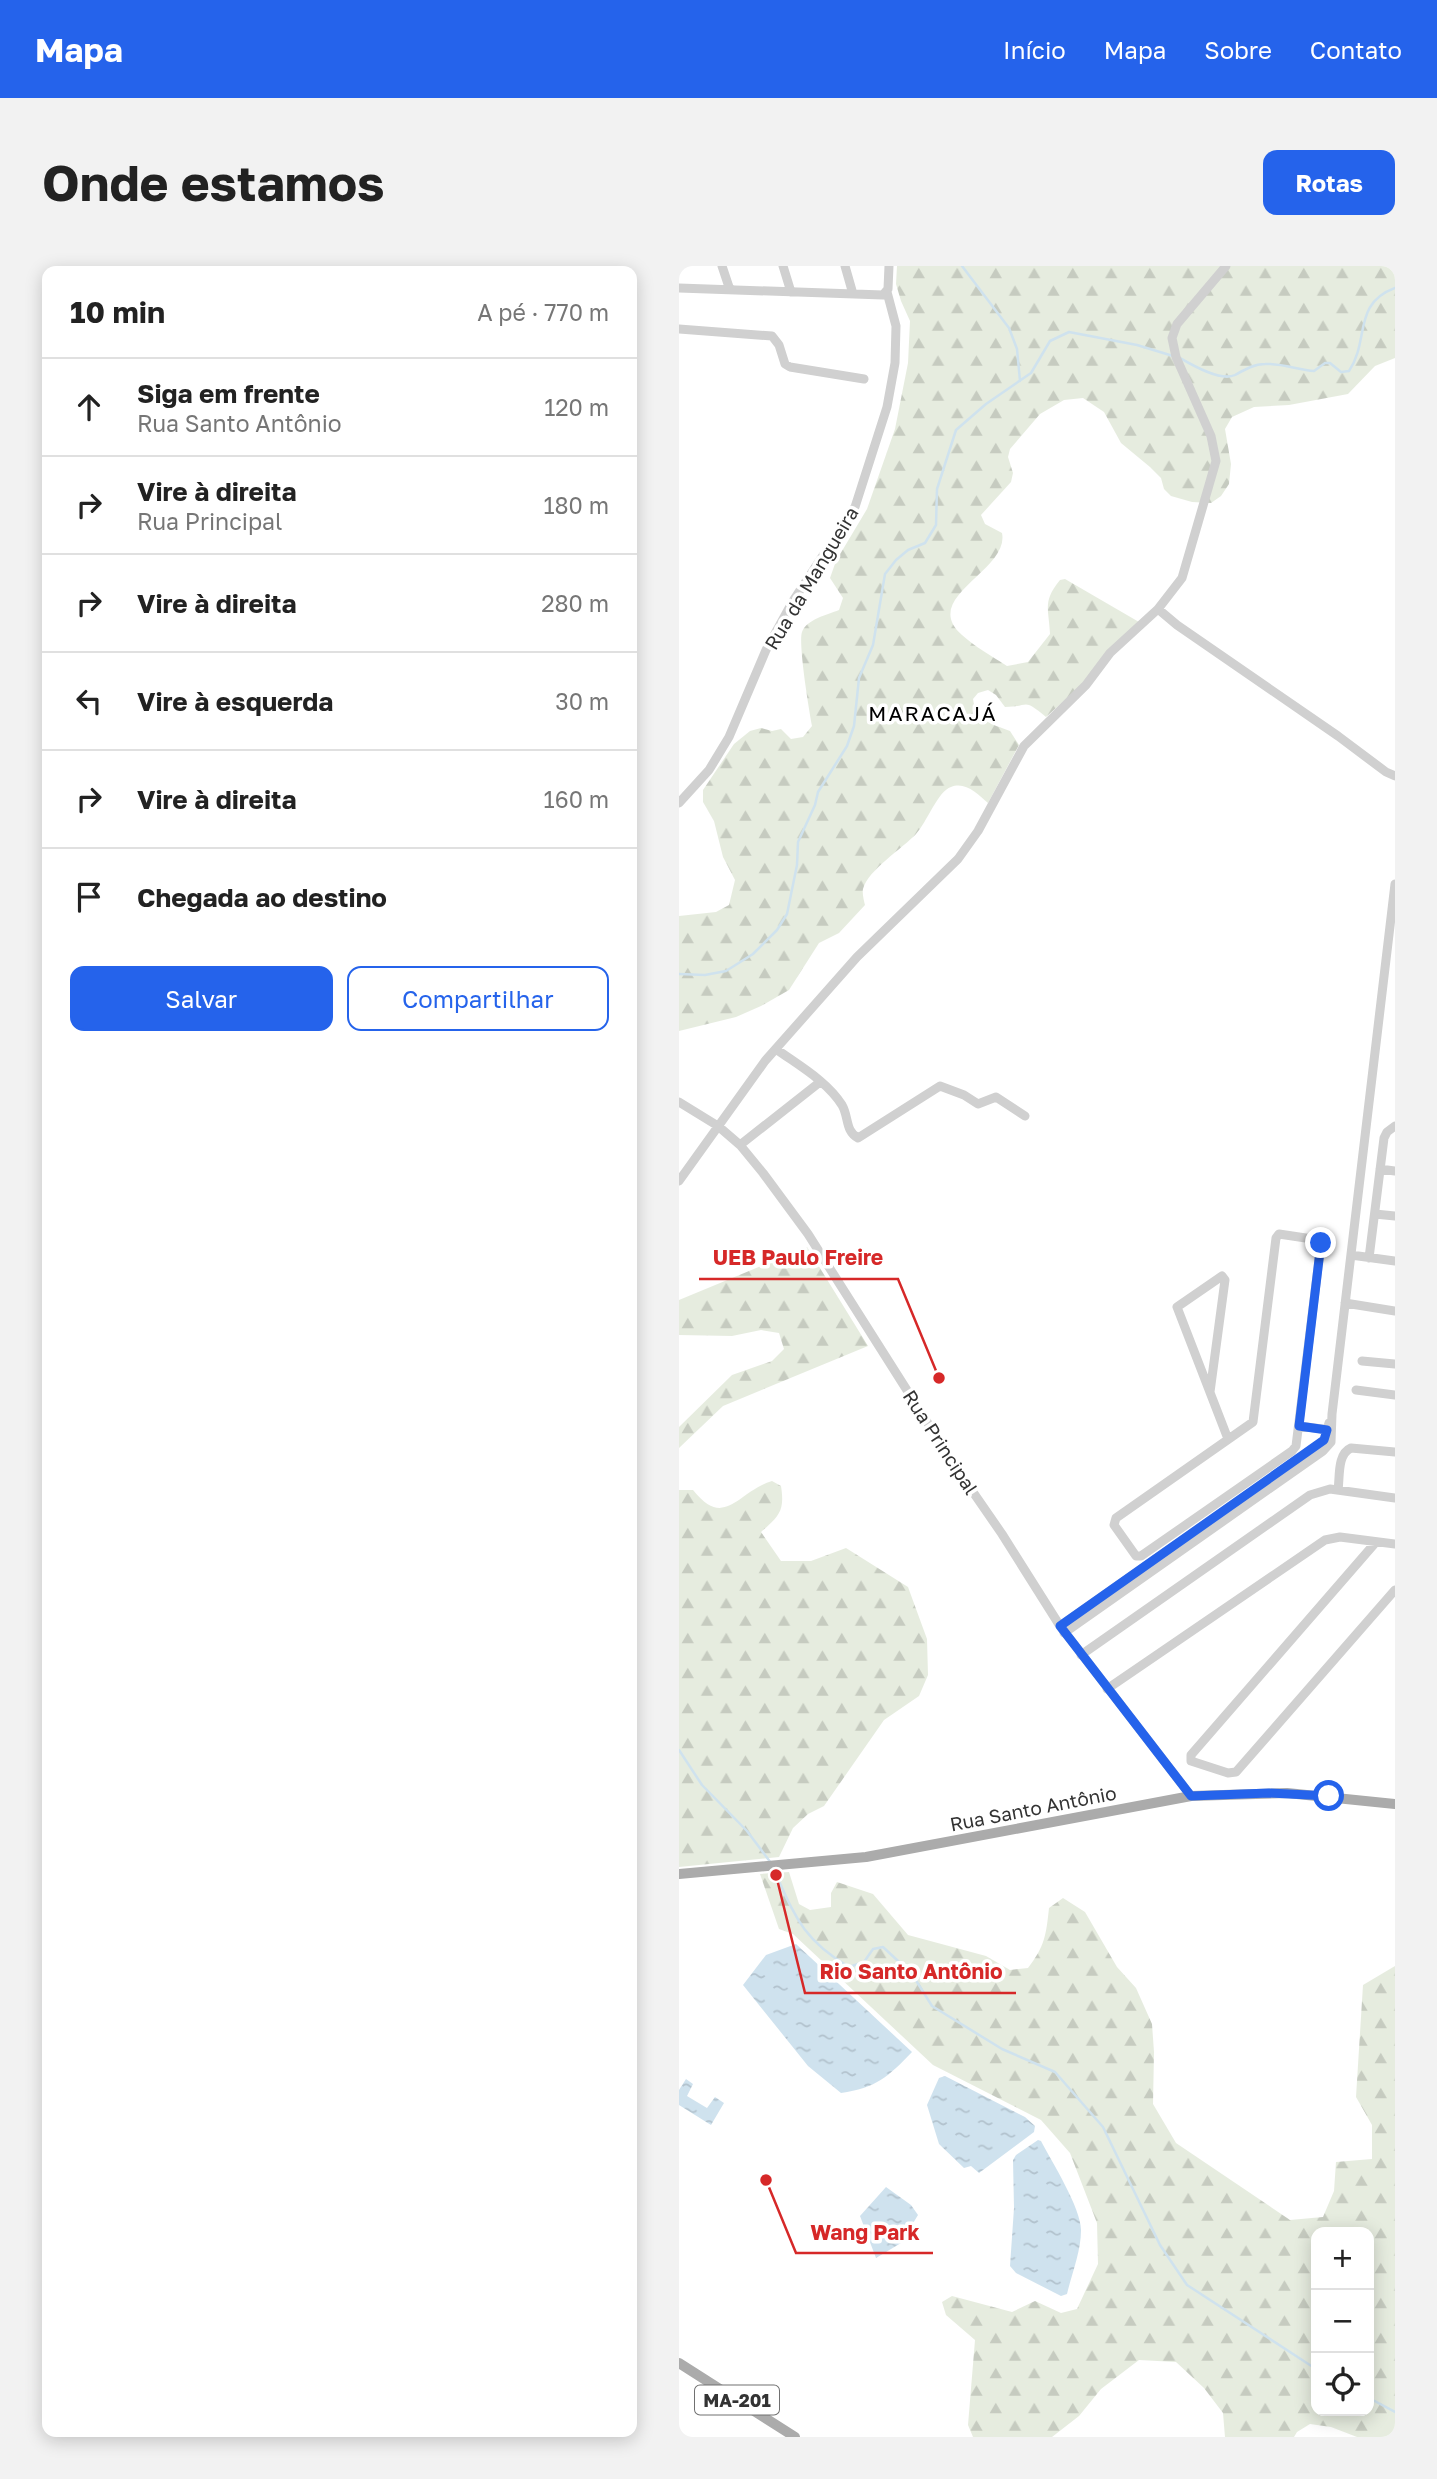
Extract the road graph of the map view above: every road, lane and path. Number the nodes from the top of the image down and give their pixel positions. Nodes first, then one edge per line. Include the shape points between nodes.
1 (722, 266) edge
2 (783, 266) edge
3 (845, 266) edge
4 (889, 266) edge
5 (1226, 266) edge
6 (679, 288) edge
7 (730, 290) junction
8 (791, 292) junction
9 (887, 292) junction
10 (853, 294) junction
11 (679, 329) edge
12 (864, 379) dead end
13 (1159, 609) junction
14 (1395, 776) edge
15 (679, 803) edge
16 (1395, 884) edge
17 (775, 1049) junction
18 (820, 1082) junction
19 (679, 1102) edge
20 (1025, 1116) dead end
21 (718, 1126) junction
22 (1395, 1126) edge
23 (740, 1145) junction
24 (1380, 1169) junction
25 (1395, 1171) edge
26 (679, 1181) edge
27 (1375, 1214) junction
28 (1395, 1216) edge
29 (1351, 1255) junction
30 (1369, 1258) junction
31 (1395, 1261) edge
32 (1345, 1303) junction
33 (1395, 1311) edge
34 (1362, 1360) dead end
35 (1395, 1364) edge
36 (1356, 1390) dead end
37 (1210, 1392) junction
38 (1395, 1395) edge
39 (1299, 1426) junction
40 (1330, 1430) junction
41 (1228, 1439) junction
42 (1395, 1452) edge
43 (1338, 1490) junction
44 (1395, 1498) edge
45 (1376, 1542) junction
46 (1395, 1544) edge
47 (1395, 1590) edge
48 (1062, 1629) junction
49 (1081, 1655) junction
50 (1107, 1689) junction
51 (1191, 1796) junction
52 (1395, 1804) edge
53 (679, 1874) edge
54 (679, 2364) edge
55 (795, 2437) edge

1 - 7 street
2 - 8 street
3 - 10 street
4 - 9 street, Rua da Mangueira
5 - 13 street via 1173,331 1176,357 1211,436 1216,461 1187,567
6 - 7 street
7 - 8 street
8 - 10 street
9 - 10 street
9 - 15 street, Rua da Mangueira via 896,326 895,363 887,407 856,507 793,601 714,763
11 - 12 street via 772,337 790,367
13 - 14 street
13 - 17 street via 1110,653 1086,685 1024,746 958,859 857,957
16 - 29 street
17 - 18 street
17 - 21 street
18 - 20 street via 841,1103 851,1132 858,1138 940,1086 978,1104 996,1097
18 - 23 street
19 - 21 street, Rua Principal
21 - 23 street, Rua Principal
21 - 26 street
22 - 24 street via 1384,1138
23 - 48 street, Rua Principal via 808,1234
24 - 25 street
24 - 27 street
27 - 28 street
27 - 30 street
29 - 30 street
29 - 32 street
30 - 31 street
32 - 33 street
32 - 40 street
34 - 35 street
36 - 38 street
37 - 37 street via 1177,1307 1221,1276 1225,1280
37 - 41 street
39 - 40 street
39 - 41 street via 1292,1451 1136,1556 1114,1525 1116,1518
39 - 41 street via 1321,1243 1279,1234 1252,1422
40 - 48 street via 1315,1447
42 - 43 street via 1346,1450
43 - 44 street
43 - 49 street via 1310,1495
45 - 46 street
45 - 47 street via 1191,1755 1191,1761 1237,1772
45 - 50 street via 1325,1540
48 - 49 street, Rua Principal
49 - 50 street, Rua Principal
50 - 51 street, Rua Principal
51 - 52 main road, Rua Santo Antônio via 1287,1793
51 - 53 main road, Rua Santo Antônio via 866,1857
54 - 55 main road, MA-201

